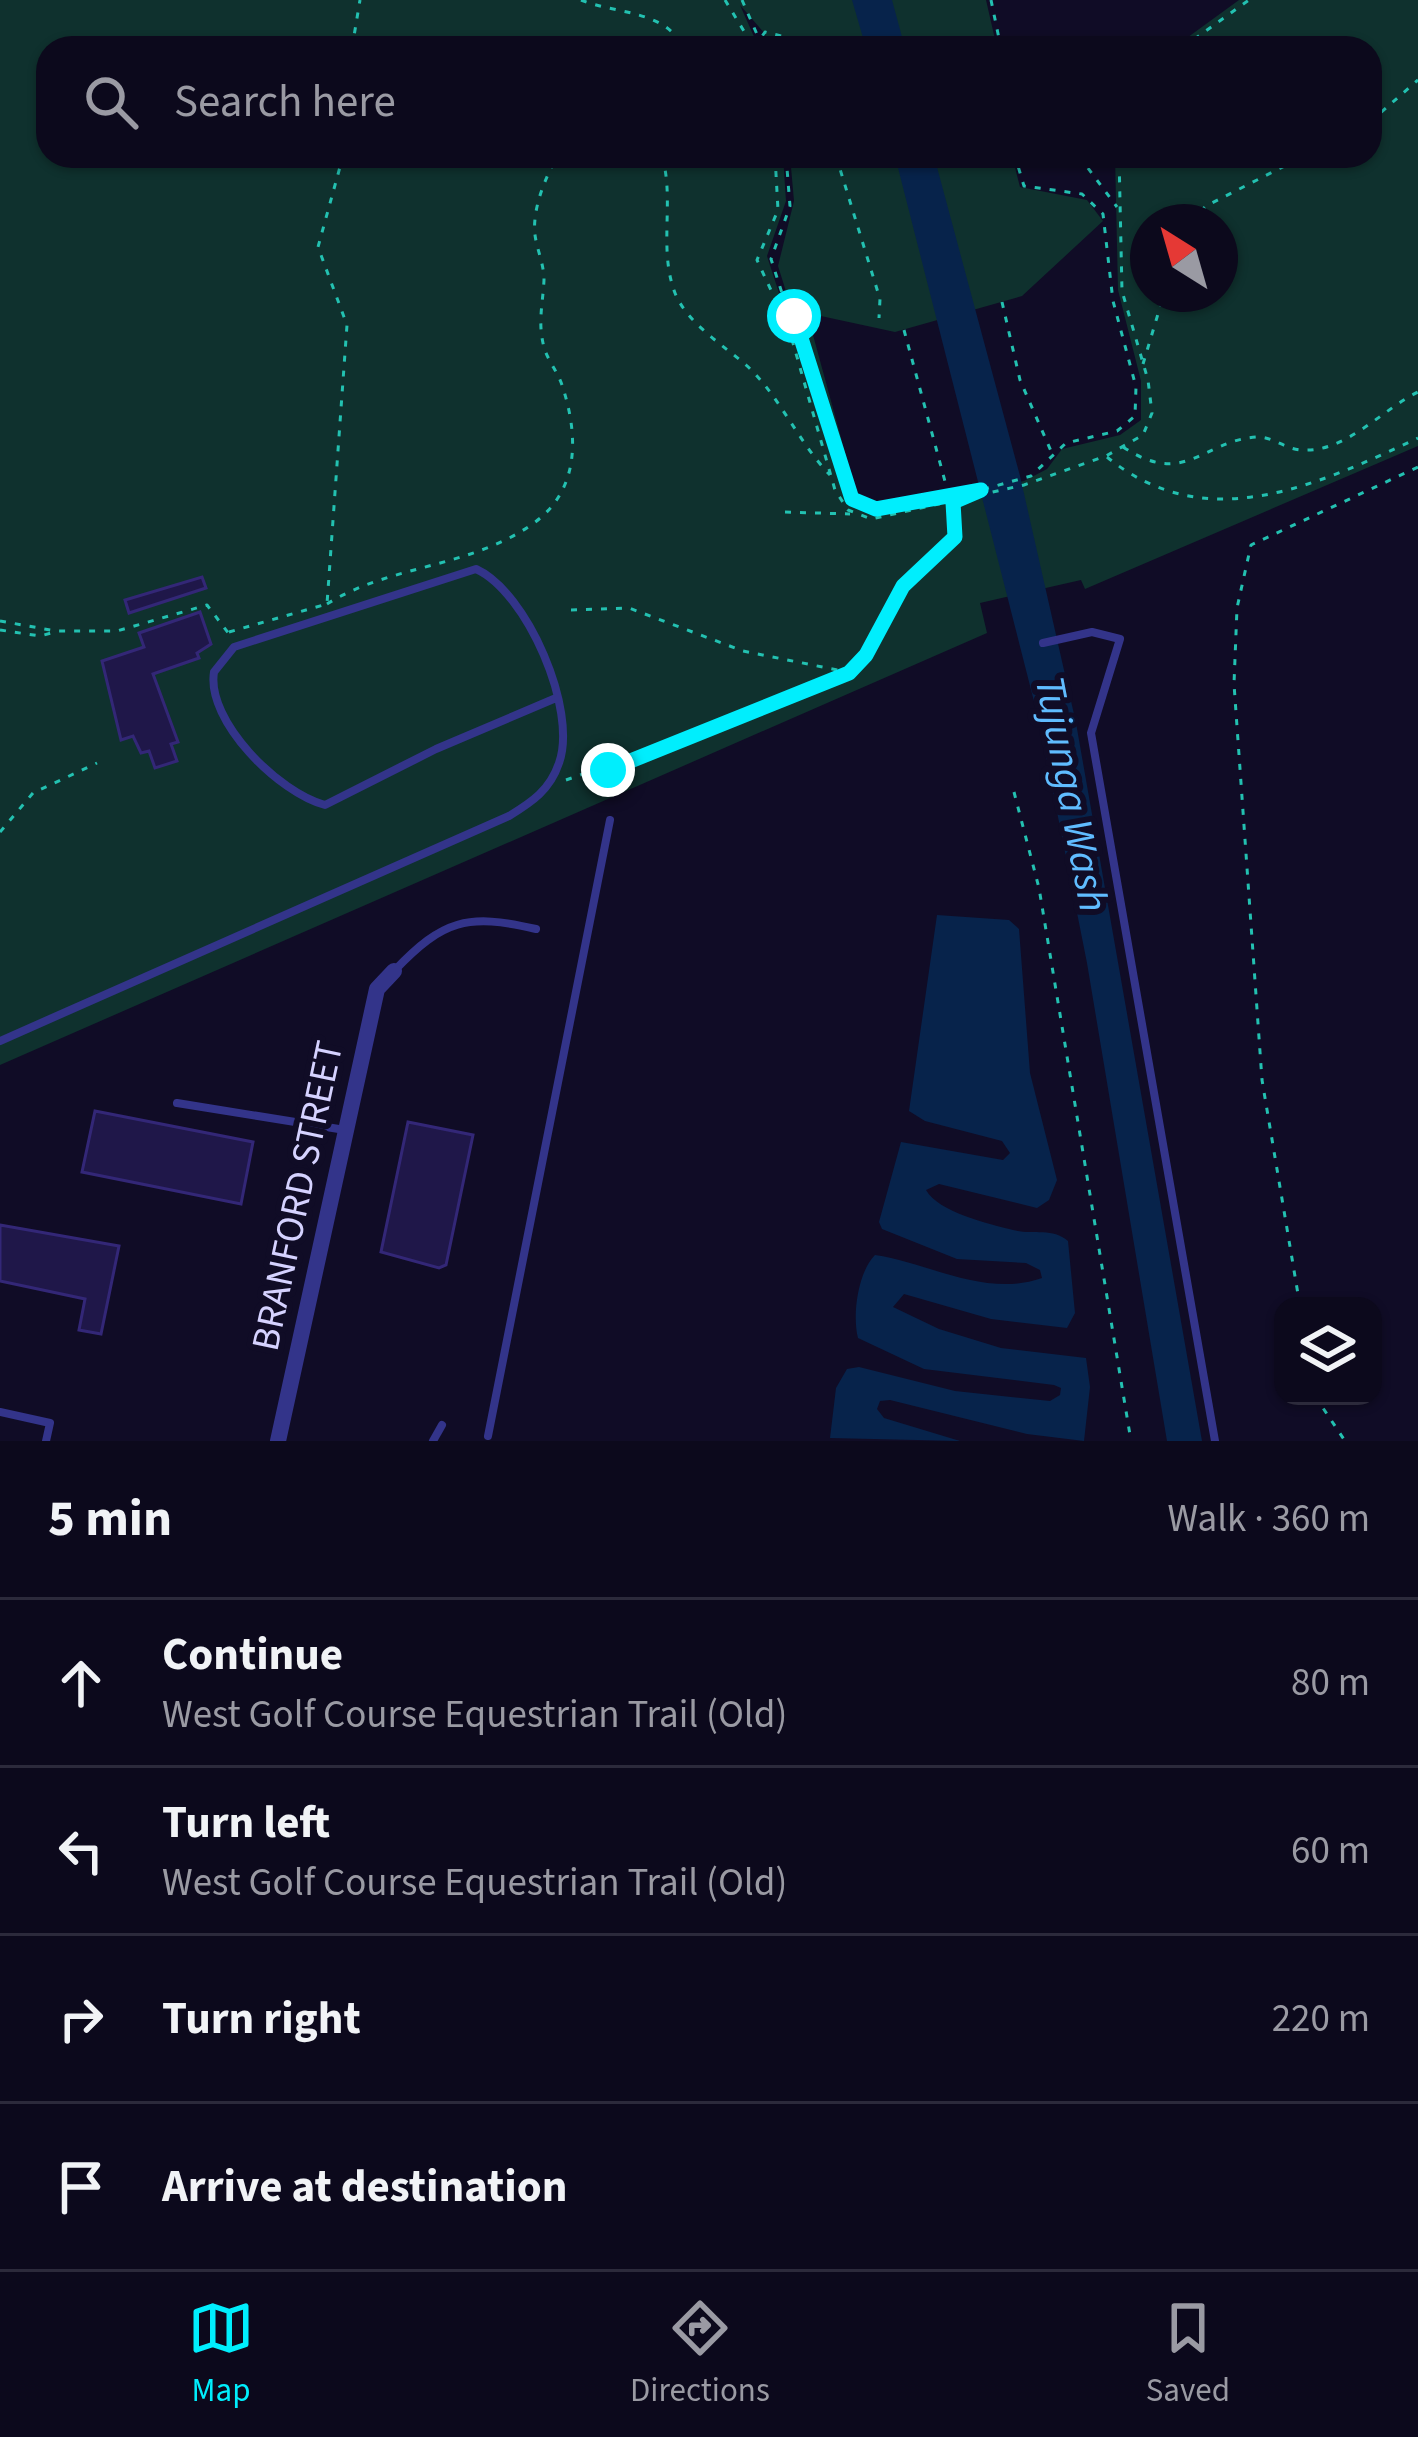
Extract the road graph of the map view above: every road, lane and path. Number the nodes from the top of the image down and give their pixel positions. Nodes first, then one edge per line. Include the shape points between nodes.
1 (360, 0) edge
2 (581, 0) edge
3 (725, 0) edge
4 (742, 0) edge
5 (991, 0) edge
6 (1249, 0) edge
7 (354, 36) edge
8 (675, 36) edge
9 (747, 36) edge
10 (759, 36) edge
11 (1000, 36) edge
12 (1199, 36) edge
13 (1418, 80) edge
14 (1382, 112) edge
15 (340, 168) edge
16 (553, 168) edge
17 (663, 168) edge
18 (776, 168) edge
19 (787, 168) edge
20 (840, 168) edge
21 (1019, 168) edge
22 (1087, 168) edge
23 (1118, 168) edge
24 (1280, 168) edge
25 (1210, 204) edge
26 (1119, 210) junction
27 (1002, 302) dead end
28 (1158, 312) edge
29 (879, 318) dead end
30 (904, 330) dead end
31 (1142, 365) junction
32 (1418, 392) edge
33 (1418, 438) edge
34 (1122, 447) junction
35 (1052, 453) junction
36 (1106, 456) junction
37 (1418, 467) edge
38 (831, 477) junction
39 (1024, 482) junction
40 (982, 492) junction
41 (949, 496) junction
42 (953, 502) junction
43 (785, 512) dead end
44 (858, 516) junction
45 (327, 604) junction
46 (571, 610) dead end
47 (0, 621) edge
48 (0, 630) edge
49 (56, 631) junction
50 (229, 632) junction
51 (1043, 643) dead end
52 (234, 647) junction
53 (849, 673) junction
54 (556, 698) junction
55 (98, 763) dead end
56 (551, 780) junction
57 (1013, 792) dead end
58 (610, 820) dead end
59 (0, 832) edge
60 (536, 929) dead end
61 (394, 971) joint
62 (0, 1041) edge
63 (177, 1103) dead end
64 (347, 1130) junction
65 (1298, 1297) edge
66 (1321, 1405) edge
67 (0, 1412) edge
68 (442, 1425) dead end
69 (488, 1436) dead end
70 (46, 1441) edge
71 (278, 1441) edge
72 (434, 1441) edge
73 (1130, 1441) edge
74 (1214, 1441) edge
75 (1345, 1441) edge

1 - 7 path
2 - 8 path via 656,20
3 - 9 path
4 - 10 path
5 - 11 path
6 - 12 path
13 - 14 path
15 - 45 path via 318,247 347,325
16 - 45 path via 535,229 544,268 544,351 561,381 572,430 561,497 499,543 356,586
17 - 38 path via 675,293 749,368
18 - 38 path via 778,210 757,260 789,329
19 - 41 path via 790,206 771,259 844,485 852,499 876,509
20 - 29 path
21 - 35 path via 1024,186 1082,194 1103,214 1138,406 1130,424
22 - 26 path
23 - 26 path
24 - 25 path
26 - 31 path via 1122,291
27 - 35 path via 1020,380
28 - 31 path
30 - 41 path
31 - 34 path via 1152,413 1143,435
32 - 34 path via 1368,427 1308,450 1251,437 1155,464
33 - 36 path via 1314,484 1232,498 1172,496
34 - 36 path
35 - 39 path
36 - 39 path
37 - 65 path via 1263,536 1244,556 1234,684 1262,1080
38 - 44 path via 841,503
39 - 40 path
40 - 41 path
40 - 42 path
42 - 44 path via 893,517
42 - 53 path via 955,537 903,586
43 - 44 path
45 - 50 path
46 - 53 path via 629,608 743,651
47 - 49 path
48 - 49 path via 40,637
49 - 50 path via 117,631 207,605
50 - 52 path
51 - 74 lane via 1092,632 1120,639 1091,733
52 - 54 lane via 476,568 499,581 518,608
52 - 54 lane via 214,672 217,706 272,773 325,806
53 - 56 path via 608,770
54 - 56 lane via 565,739
55 - 59 path via 34,794
56 - 62 lane via 509,815
57 - 73 path via 1039,889
58 - 69 lane
60 - 61 lane via 489,918 430,934
61 - 64 street, BRANFORD STREET via 377,989
63 - 64 lane
64 - 71 street, BRANFORD STREET
66 - 75 path
67 - 70 lane via 50,1423
68 - 72 lane

